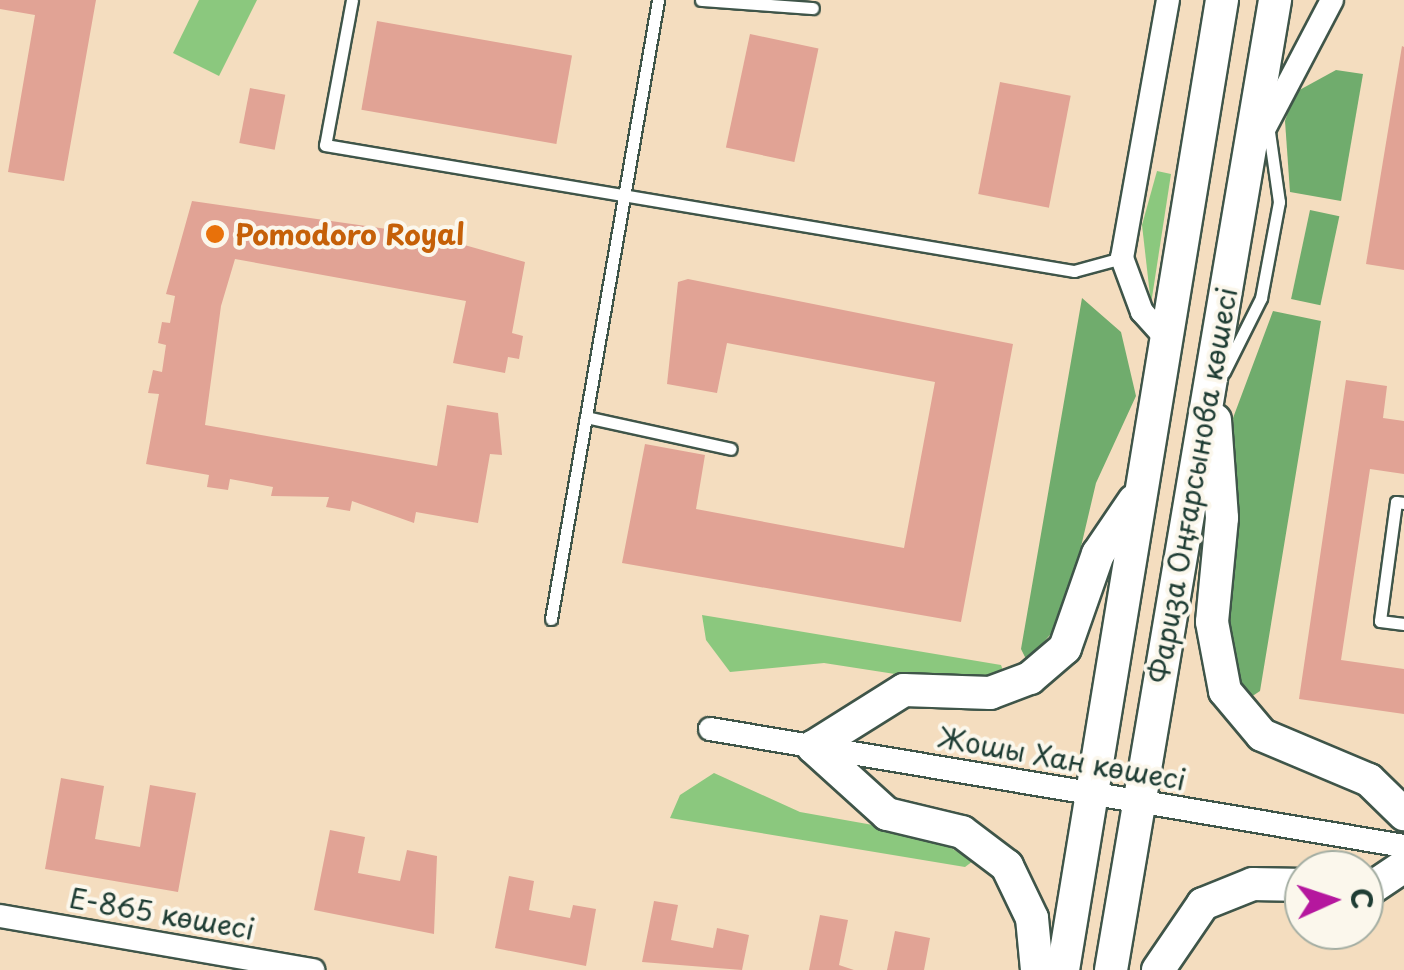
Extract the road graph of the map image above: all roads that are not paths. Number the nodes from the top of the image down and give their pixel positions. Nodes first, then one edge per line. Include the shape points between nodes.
1 (352, 0) edge
2 (658, 0) edge
3 (701, 0) edge
4 (1168, 0) edge
5 (1222, 0) edge
6 (1254, 0) edge
7 (1275, 0) edge
8 (1332, 0) edge
9 (812, 8) dead end
10 (1261, 80) junction
11 (1268, 124) junction
12 (1248, 159) junction
13 (626, 198) junction
14 (1122, 258) junction
15 (1162, 334) junction
16 (1210, 394) junction
17 (586, 417) junction
18 (731, 449) dead end
19 (1142, 489) junction
20 (1404, 503) edge
21 (551, 619) dead end
22 (1404, 624) edge
23 (710, 730) dead end
24 (814, 747) junction
25 (1092, 794) junction
26 (1140, 802) junction
27 (1404, 814) edge
28 (1404, 846) edge
29 (1284, 884) edge
30 (0, 916) edge
31 (314, 970) edge
32 (1038, 970) edge
33 (1063, 970) edge
34 (1112, 970) edge
35 (1158, 970) edge

1 - 13 lane via 325,145
2 - 13 lane
3 - 9 lane
4 - 14 street
5 - 15 street, Фариза Оңғарсынова көшесі
6 - 12 street via 1241,104
7 - 10 street, Фариза Оңғарсынова көшесі
8 - 11 street
10 - 11 lane
10 - 12 street, Фариза Оңғарсынова көшесі
11 - 12 street
11 - 16 lane via 1278,202 1261,298
12 - 16 street, Фариза Оңғарсынова көшесі
13 - 14 lane via 1074,271
13 - 17 lane
14 - 15 street via 1142,312
15 - 19 street, Фариза Оңғарсынова көшесі
16 - 26 street, Фариза Оңғарсынова көшесі
16 - 27 street via 1222,518 1212,622 1226,690 1262,735 1368,780
17 - 18 lane
17 - 21 lane
19 - 24 street via 1098,554 1065,648 1030,678 990,693 904,690
19 - 25 street, Фариза Оңғарсынова көшесі
20 - 22 lane via 1396,502 1380,620
23 - 24 street, Жошы Хан көшесі
24 - 25 street, Жошы Хан көшесі
24 - 32 street via 887,814 962,832 1007,866 1032,918
25 - 26 street, Жошы Хан көшесі
25 - 33 street, Фариза Оңғарсынова көшесі
26 - 28 street, Жошы Хан көшесі
26 - 34 street, Фариза Оңғарсынова көшесі
29 - 35 street via 1252,884 1204,904
30 - 31 street, Е-865 көшесі

